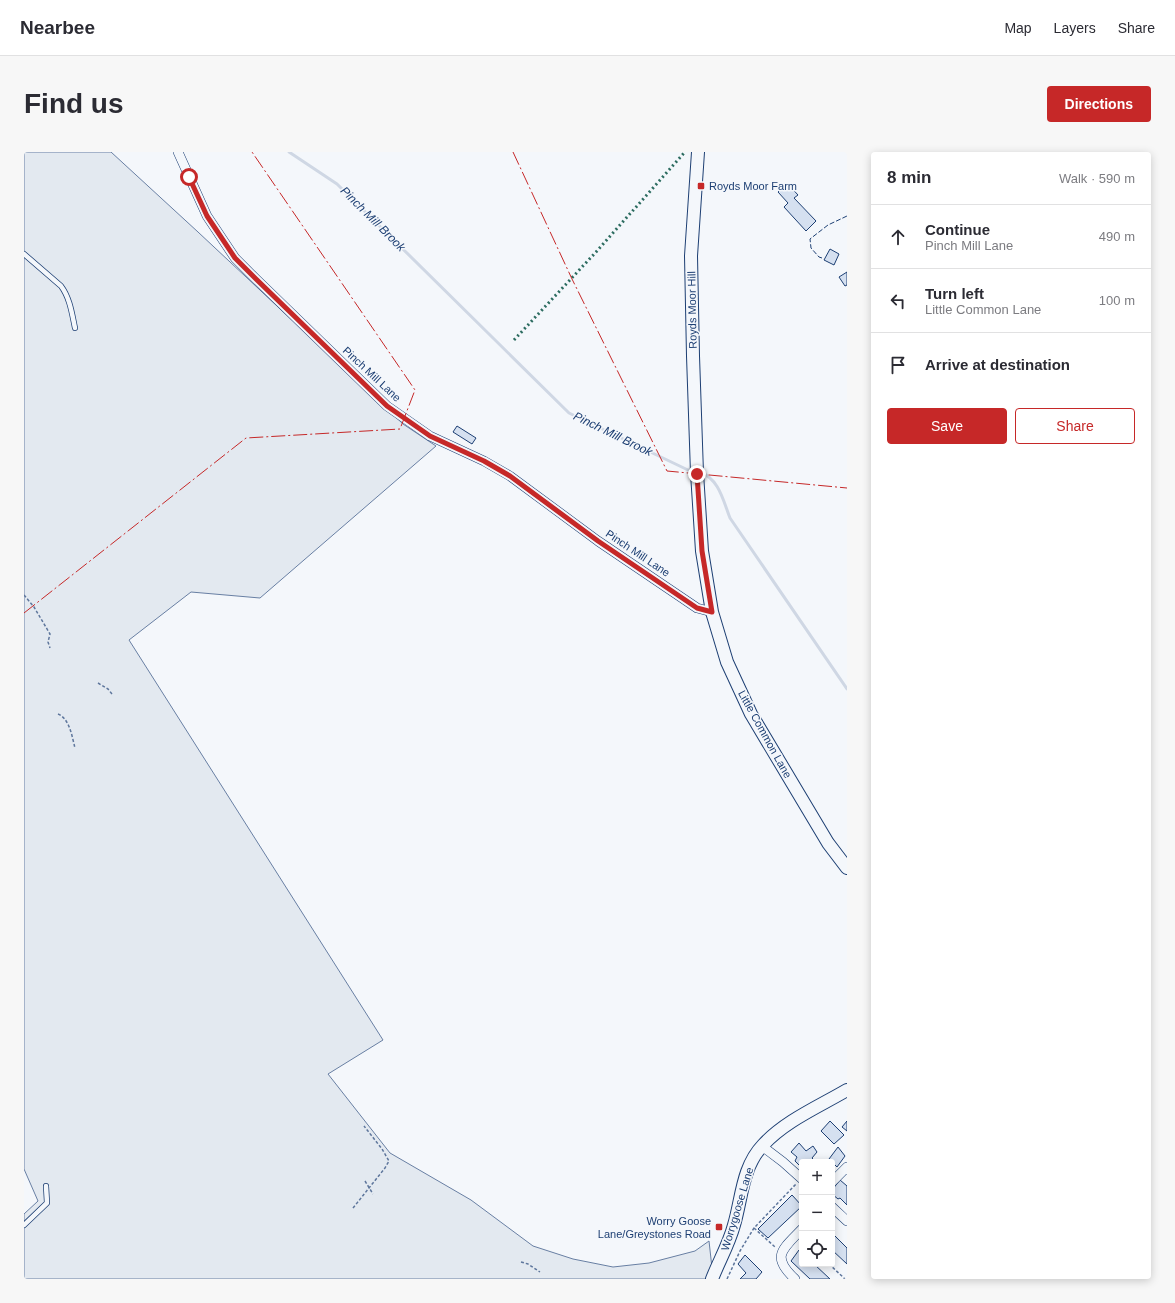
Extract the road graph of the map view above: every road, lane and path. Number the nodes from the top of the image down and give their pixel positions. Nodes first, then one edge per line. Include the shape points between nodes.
1 (178, 152) edge
2 (698, 152) edge
3 (24, 254) edge
4 (75, 328) dead end
5 (697, 471) joint
6 (24, 595) edge
7 (712, 612) junction
8 (50, 648) dead end
9 (98, 683) dead end
10 (112, 694) dead end
11 (58, 714) dead end
12 (75, 748) dead end
13 (847, 868) edge
14 (847, 1090) edge
15 (364, 1126) dead end
16 (762, 1146) junction
17 (847, 1167) edge
18 (799, 1177) edge
19 (835, 1179) edge
20 (365, 1181) dead end
21 (799, 1182) edge
22 (46, 1186) dead end
23 (370, 1188) junction
24 (373, 1194) dead end
25 (353, 1208) dead end
26 (835, 1210) edge
27 (847, 1221) edge
28 (24, 1225) edge
29 (754, 1228) junction
30 (800, 1231) edge
31 (781, 1253) junction
32 (521, 1262) dead end
33 (832, 1267) edge
34 (540, 1272) dead end
35 (789, 1277) edge
36 (712, 1279) edge
37 (727, 1279) edge
38 (845, 1279) edge

1 - 7 street, Pinch Mill Lane via 207,216 235,258 387,406 430,436 510,476 598,541 697,608
2 - 5 main road, Royds Moor Hill via 690,256
3 - 4 lane via 64,290
5 - 7 main road, Little Common Lane via 702,551
6 - 8 path via 50,634
7 - 13 main road, Little Common Lane via 727,662 751,714 828,843
9 - 10 path
11 - 12 path via 67,722
14 - 16 main road, Worrygoose Lane via 781,1129
15 - 23 path via 389,1161
16 - 18 street
16 - 36 main road, Worrygoose Lane via 749,1166 734,1225
17 - 19 street
20 - 23 path
21 - 29 path
22 - 28 lane via 47,1203
23 - 24 path
23 - 25 path
26 - 27 street
29 - 31 path
29 - 37 path
30 - 31 street
31 - 35 street via 781,1260
32 - 34 path
33 - 38 path

